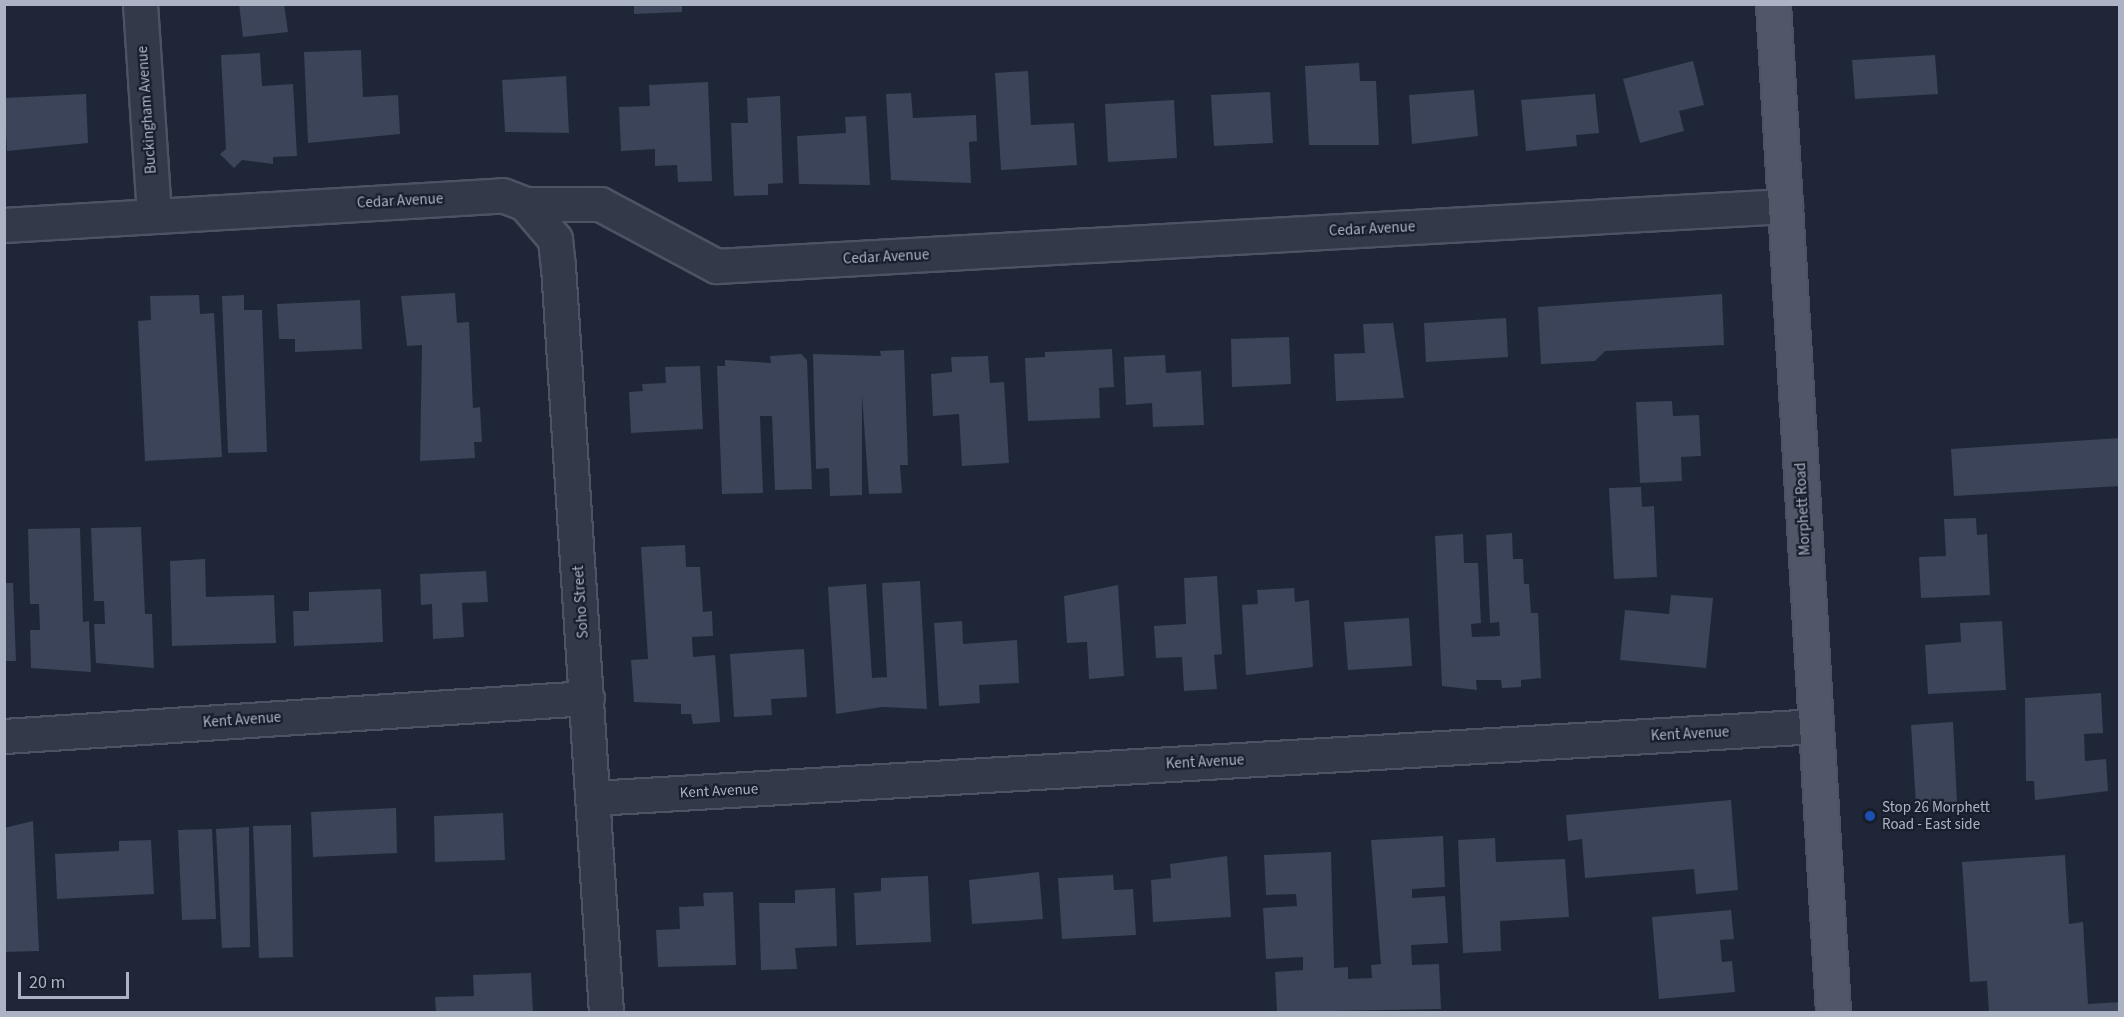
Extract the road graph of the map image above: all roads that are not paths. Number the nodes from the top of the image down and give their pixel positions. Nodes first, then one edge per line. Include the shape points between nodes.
1 (140, 4) edge
2 (1773, 4) edge
3 (525, 204) junction
4 (1785, 206) junction
5 (154, 216) junction
6 (4, 225) edge
7 (587, 698) junction
8 (1815, 726) junction
9 (4, 736) edge
10 (594, 798) junction
11 (606, 1012) edge
12 (1833, 1012) edge

1 - 5 street, Buckingham Avenue
2 - 4 main road, Morphett Road
3 - 4 street, Cedar Avenue via 600,204 716,266
3 - 5 street, Cedar Avenue via 502,195
3 - 7 street, Soho Street via 555,238
4 - 8 main road, Morphett Road
5 - 6 street, Cedar Avenue
7 - 9 street, Kent Avenue
7 - 10 street, Soho Street
8 - 10 street, Kent Avenue
8 - 12 main road, Morphett Road
10 - 11 street, Soho Street

